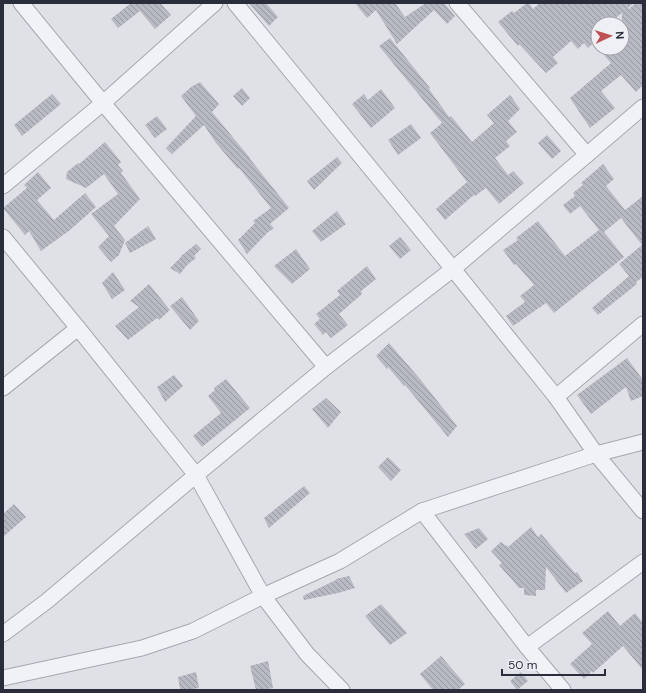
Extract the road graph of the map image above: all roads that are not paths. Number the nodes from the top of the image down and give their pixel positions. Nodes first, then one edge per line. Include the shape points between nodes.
1 (21, 3) edge
2 (215, 3) edge
3 (234, 3) edge
4 (457, 3) edge
5 (103, 103) junction
6 (643, 107) edge
7 (587, 155) junction
8 (3, 186) edge
9 (3, 237) edge
10 (453, 268) junction
11 (643, 324) edge
12 (78, 328) junction
13 (326, 367) junction
14 (3, 388) edge
15 (556, 397) junction
16 (643, 442) edge
17 (596, 454) junction
18 (196, 475) junction
19 (422, 511) junction
20 (643, 511) edge
21 (643, 562) edge
22 (264, 596) junction
23 (3, 634) edge
24 (527, 647) junction
25 (3, 678) edge
26 (342, 690) edge
27 (563, 690) edge

1 - 5 street
2 - 5 street
3 - 10 street
4 - 7 street
5 - 8 street
5 - 13 street
6 - 7 street
7 - 10 street
9 - 12 street
10 - 13 street
10 - 15 street
11 - 15 street
12 - 14 street
12 - 18 street
13 - 18 street
15 - 17 street
16 - 17 street
17 - 19 street
17 - 20 street
18 - 22 street
18 - 23 street via 47,601
19 - 22 street via 340,561
19 - 24 street
21 - 24 street
22 - 25 street via 193,631 142,648
22 - 26 street via 307,654
24 - 27 street

